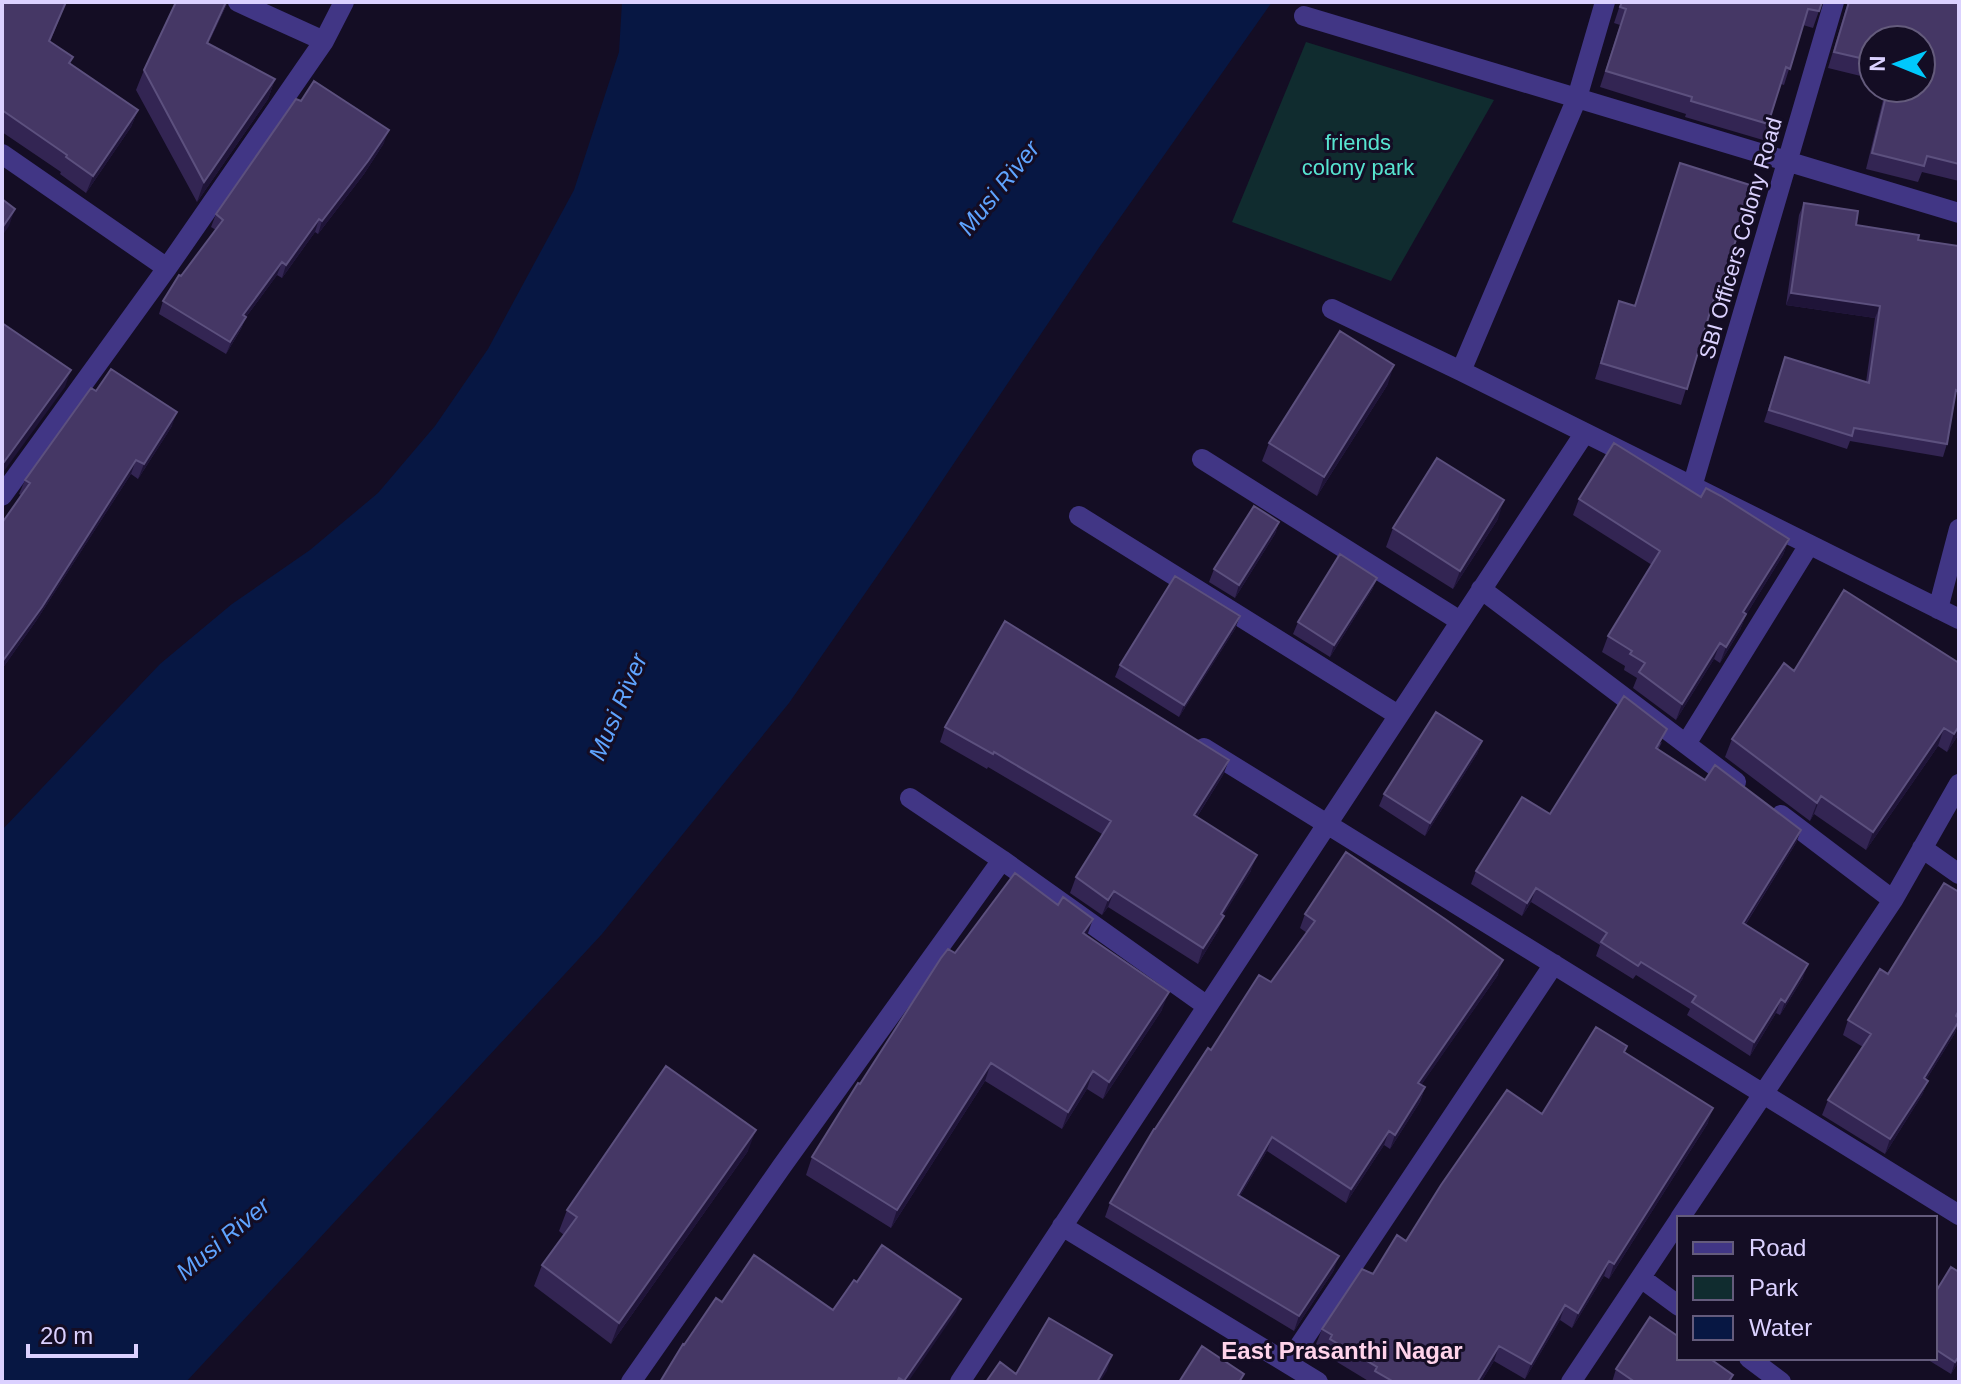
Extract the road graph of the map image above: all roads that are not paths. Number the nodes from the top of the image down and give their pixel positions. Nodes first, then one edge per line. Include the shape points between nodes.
1 (238, 2) edge
2 (344, 2) edge
3 (1605, 2) edge
4 (1834, 2) edge
5 (1304, 16) dead end
6 (324, 41) junction
7 (1577, 98) junction
8 (2, 154) edge
9 (1787, 162) junction
10 (1959, 213) edge
11 (167, 268) junction
12 (1332, 309) dead end
13 (1461, 371) junction
14 (1584, 434) junction
15 (1202, 459) dead end
16 (1692, 487) junction
17 (2, 496) edge
18 (1079, 516) dead end
19 (1959, 529) edge
20 (1809, 545) junction
21 (1481, 589) junction
22 (1938, 609) junction
23 (1959, 619) edge
24 (1460, 621) junction
25 (1398, 715) junction
26 (1194, 741) edge
27 (1686, 744) junction
28 (1959, 784) edge
29 (1747, 790) edge
30 (910, 798) dead end
31 (1771, 808) edge
32 (1327, 824) junction
33 (1922, 848) junction
34 (1002, 860) junction
35 (1959, 874) edge
36 (1893, 900) junction
37 (1554, 964) junction
38 (1207, 1006) junction
39 (1763, 1094) junction
40 (1959, 1215) edge
41 (1682, 1216) edge
42 (1677, 1224) edge
43 (1062, 1226) junction
44 (1641, 1278) junction
45 (1677, 1305) edge
46 (1752, 1360) edge
47 (1288, 1363) junction
48 (631, 1382) edge
49 (960, 1382) edge
50 (1318, 1382) edge
51 (1571, 1382) edge
52 (1781, 1382) edge

1 - 6 street
2 - 6 street
3 - 7 street
4 - 9 street, SBI Officers Colony Road
5 - 7 street
6 - 11 street
7 - 9 street
7 - 13 street
8 - 11 street
9 - 10 street
9 - 16 street, SBI Officers Colony Road
11 - 17 street
12 - 13 street
13 - 14 street
14 - 16 street
14 - 21 street
15 - 24 street
16 - 20 street
18 - 25 street
19 - 22 street
20 - 22 street
20 - 27 street
21 - 24 street
21 - 27 street
22 - 23 street
24 - 25 street
25 - 32 street
26 - 32 street
27 - 29 street
28 - 33 street
30 - 34 street
31 - 36 street
32 - 37 street
32 - 38 street
33 - 35 street
33 - 36 street
34 - 38 street
34 - 48 street
36 - 39 street
37 - 39 street
37 - 47 street
38 - 43 street
39 - 40 street
39 - 41 street
42 - 44 street
43 - 47 street
43 - 49 street
44 - 45 street
44 - 51 street
46 - 52 street
47 - 50 street

